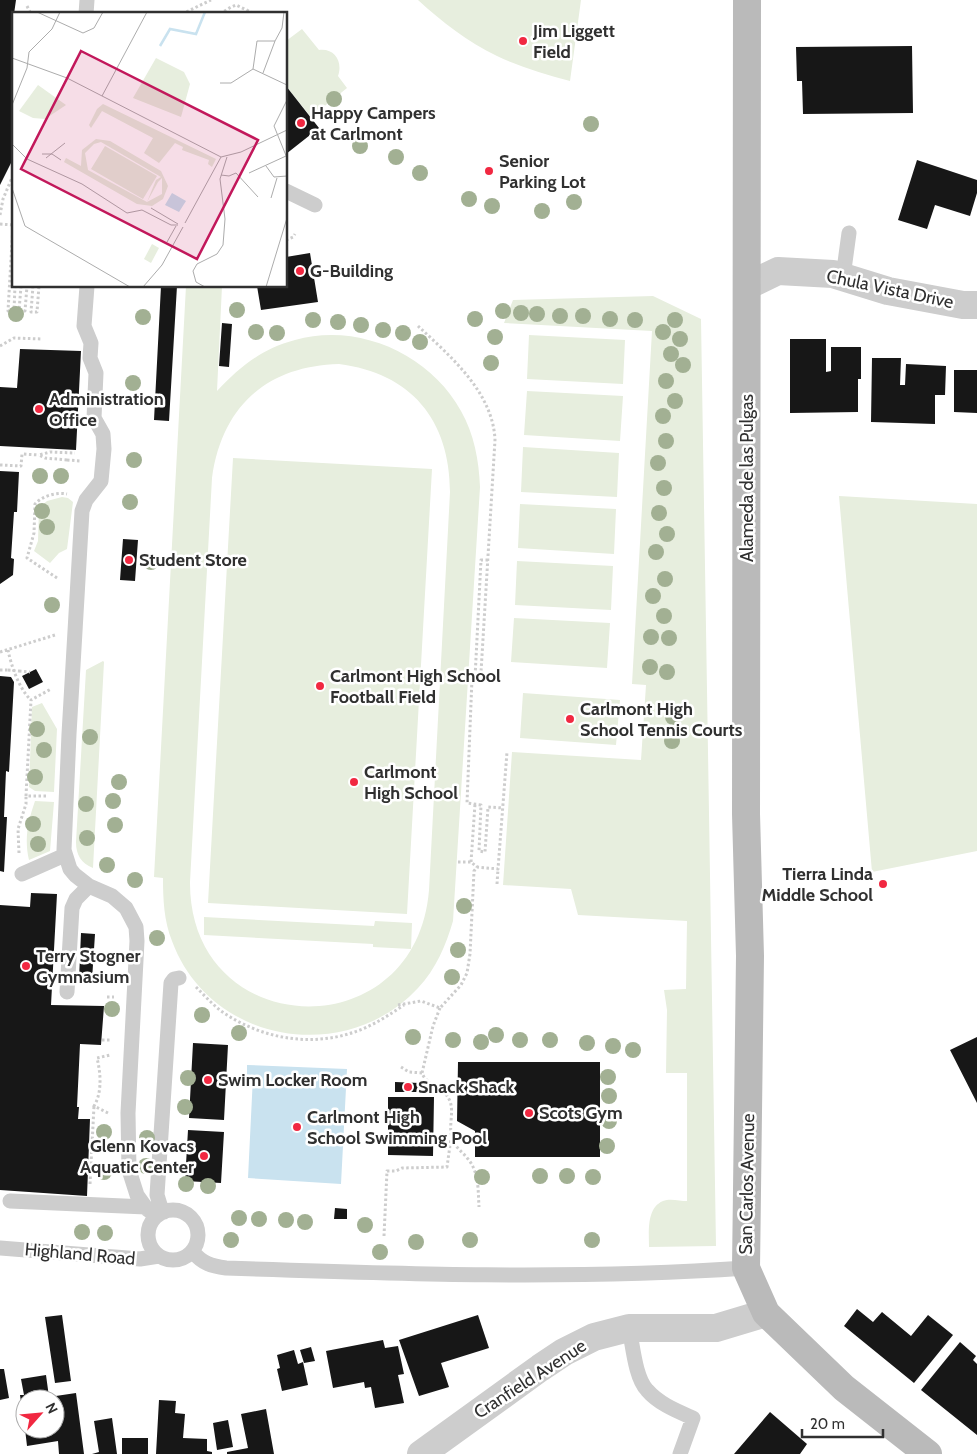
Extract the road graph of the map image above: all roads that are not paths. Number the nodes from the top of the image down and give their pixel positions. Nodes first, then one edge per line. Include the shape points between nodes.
1 (747, 0) edge
2 (288, 192) edge
3 (315, 205) dead end
4 (849, 233) dead end
5 (844, 277) junction
6 (747, 286) junction
7 (87, 288) edge
8 (977, 305) edge
9 (65, 855) junction
10 (22, 874) road end
11 (89, 886) junction
12 (750, 956) joint
13 (178, 978) road end
14 (67, 992) dead end
15 (10, 1200) dead end
16 (155, 1212) junction
17 (0, 1248) edge
18 (192, 1252) junction
19 (159, 1256) junction
20 (746, 1268) junction
21 (766, 1313) junction
22 (629, 1328) junction
23 (421, 1454) edge
24 (680, 1454) edge
25 (928, 1454) edge

1 - 6 main road, Alameda de las Pulgas
2 - 3 lane
4 - 5 lane
5 - 6 street, Chula Vista Drive via 778,271
5 - 8 street, Chula Vista Drive via 888,291
6 - 12 main road, Alameda de las Pulgas via 746,814
7 - 9 lane via 84,326 96,372 94,418 103,434 104,448 101,481 82,511
9 - 10 lane
9 - 11 lane via 70,869
11 - 14 lane via 80,893 72,908
11 - 16 lane via 122,903 137,932 128,1145 137,1196
12 - 20 main road, San Carlos Avenue
13 - 16 lane via 171,983 157,1195 161,1208
15 - 16 lane
16 - 18 lane via 179,1211 193,1219 199,1235 198,1244
16 - 19 lane via 148,1238
17 - 19 lane, Highland Road via 140,1259
18 - 19 lane via 179,1260 170,1261
18 - 20 lane via 209,1265 226,1268 444,1276 628,1274
20 - 21 main road, San Carlos Avenue
21 - 22 street, Cranfield Avenue via 716,1328
21 - 25 main road, San Carlos Avenue via 844,1388
22 - 23 street, Cranfield Avenue via 594,1337 564,1352
22 - 24 lane via 640,1380 646,1389 662,1402 693,1418

